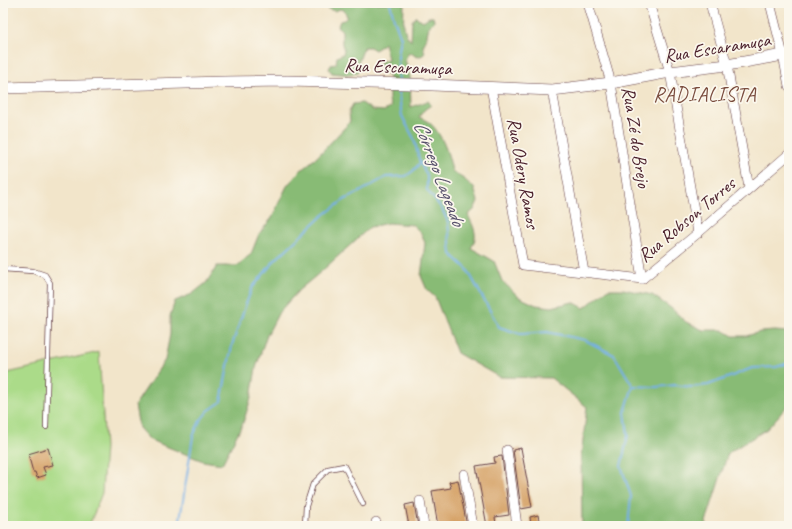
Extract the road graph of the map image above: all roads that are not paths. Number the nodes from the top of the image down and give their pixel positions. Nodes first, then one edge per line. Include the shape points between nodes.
1 (588, 3) edge
2 (649, 3) edge
3 (710, 3) edge
4 (770, 3) edge
5 (786, 55) edge
6 (728, 65) junction
7 (670, 72) junction
8 (612, 83) junction
9 (789, 86) edge
10 (491, 87) junction
11 (3, 88) edge
12 (552, 90) junction
13 (789, 154) edge
14 (749, 188) junction
15 (698, 233) junction
16 (523, 265) joint
17 (3, 269) edge
18 (584, 272) junction
19 (642, 279) junction
20 (46, 427) dead end
21 (507, 450) dead end
22 (464, 474) dead end
23 (420, 501) dead end
24 (363, 504) dead end
25 (305, 526) edge
26 (424, 526) edge
27 (472, 526) edge
28 (517, 526) edge

1 - 8 street, Rua Zé do Brejo
2 - 7 street
3 - 6 street
4 - 5 street
5 - 6 street, Rua Escaramuça
5 - 9 street
6 - 7 street, Rua Escaramuça
6 - 14 street
7 - 8 street, Rua Escaramuça
7 - 15 street
8 - 12 street, Rua Escaramuça
8 - 19 street, Rua Zé do Brejo
10 - 11 street, Rua Escaramuça via 288,81
10 - 12 street, Rua Escaramuça
10 - 16 street, Rua Odery Ramos
12 - 18 street
13 - 14 street, Rua Robson Torres
14 - 15 street, Rua Robson Torres
15 - 19 street, Rua Robson Torres
16 - 18 street, Rua Robson Torres
17 - 20 lane via 33,271 45,275 50,283
18 - 19 street, Rua Robson Torres
21 - 28 street
22 - 27 street
23 - 26 street
24 - 25 lane via 344,466 328,469 313,484 306,506

